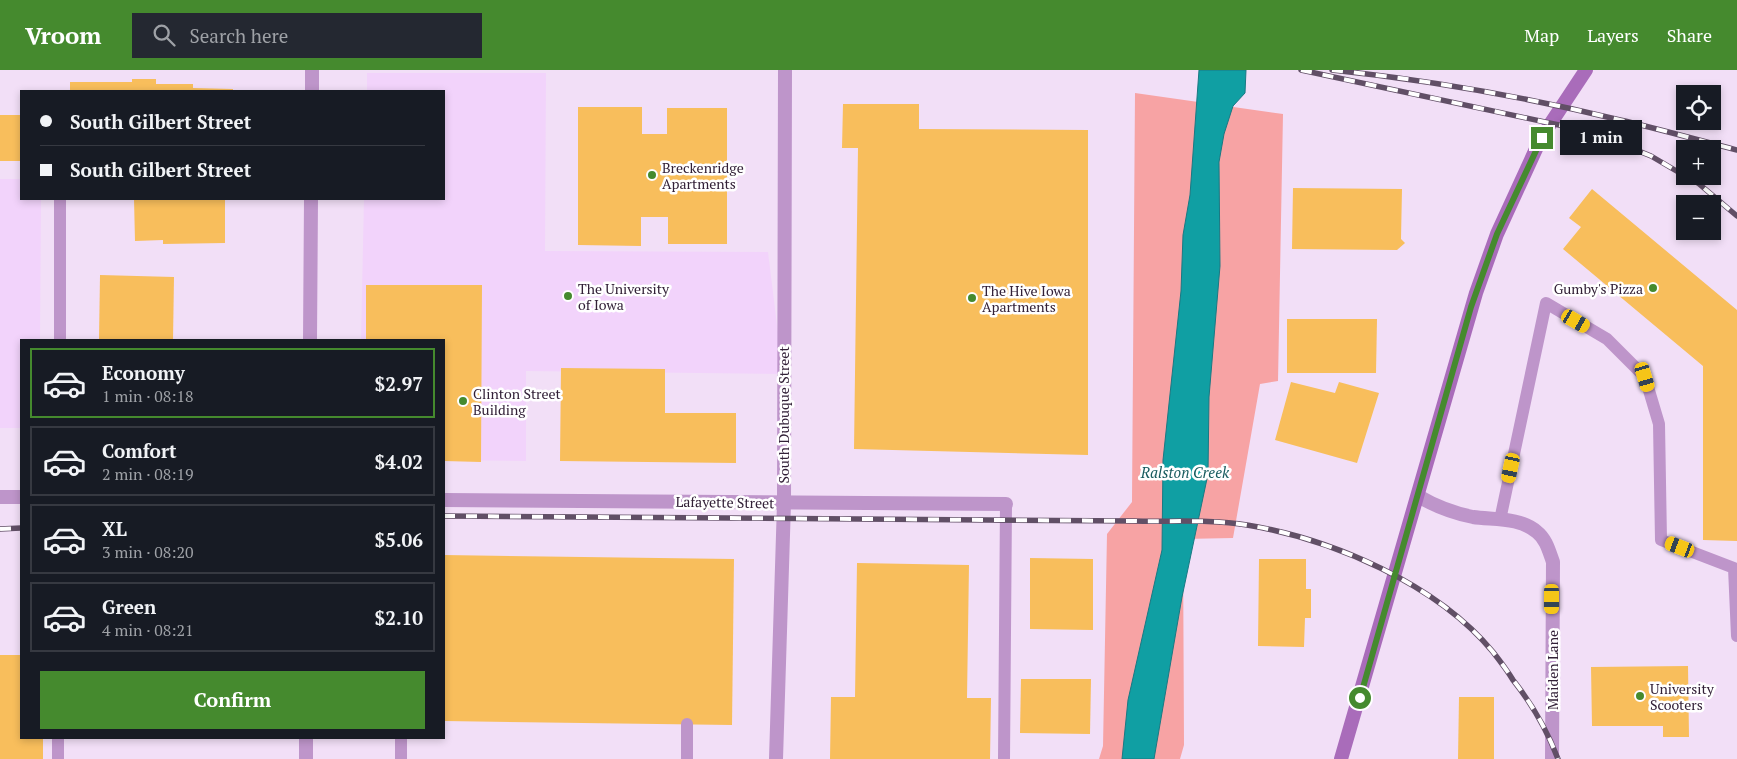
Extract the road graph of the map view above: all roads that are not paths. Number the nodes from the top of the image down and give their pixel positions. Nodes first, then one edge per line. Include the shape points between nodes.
1 (312, 70) edge
2 (785, 70) edge
3 (1586, 70) edge
4 (312, 90) edge
5 (60, 200) edge
6 (311, 200) edge
7 (60, 339) edge
8 (310, 339) edge
9 (1418, 496) junction
10 (0, 497) edge
11 (20, 497) edge
12 (445, 500) edge
13 (784, 503) junction
14 (1006, 504) joint
15 (1500, 520) junction
16 (1737, 636) edge
17 (687, 724) dead end
18 (58, 739) edge
19 (306, 739) edge
20 (401, 739) edge
21 (58, 759) edge
22 (306, 759) edge
23 (401, 759) edge
24 (687, 759) edge
25 (776, 759) edge
26 (1004, 759) edge
27 (1341, 759) edge
28 (1552, 759) edge

1 - 4 street
2 - 13 street, South Dubuque Street
3 - 9 main road via 1542,138 1497,234 1471,307
5 - 7 lane
6 - 8 street
9 - 15 street, Maiden Lane via 1440,508
9 - 27 main road
10 - 11 street
12 - 13 street, Lafayette Street
13 - 14 street, Lafayette Street
13 - 25 street, South Dubuque Street
14 - 26 lane
15 - 16 lane via 1546,303 1607,339 1645,377 1659,424 1661,540 1734,568
15 - 28 street, Maiden Lane via 1522,523 1537,532 1548,546 1553,562
17 - 24 lane
18 - 21 lane
19 - 22 street
20 - 23 lane

